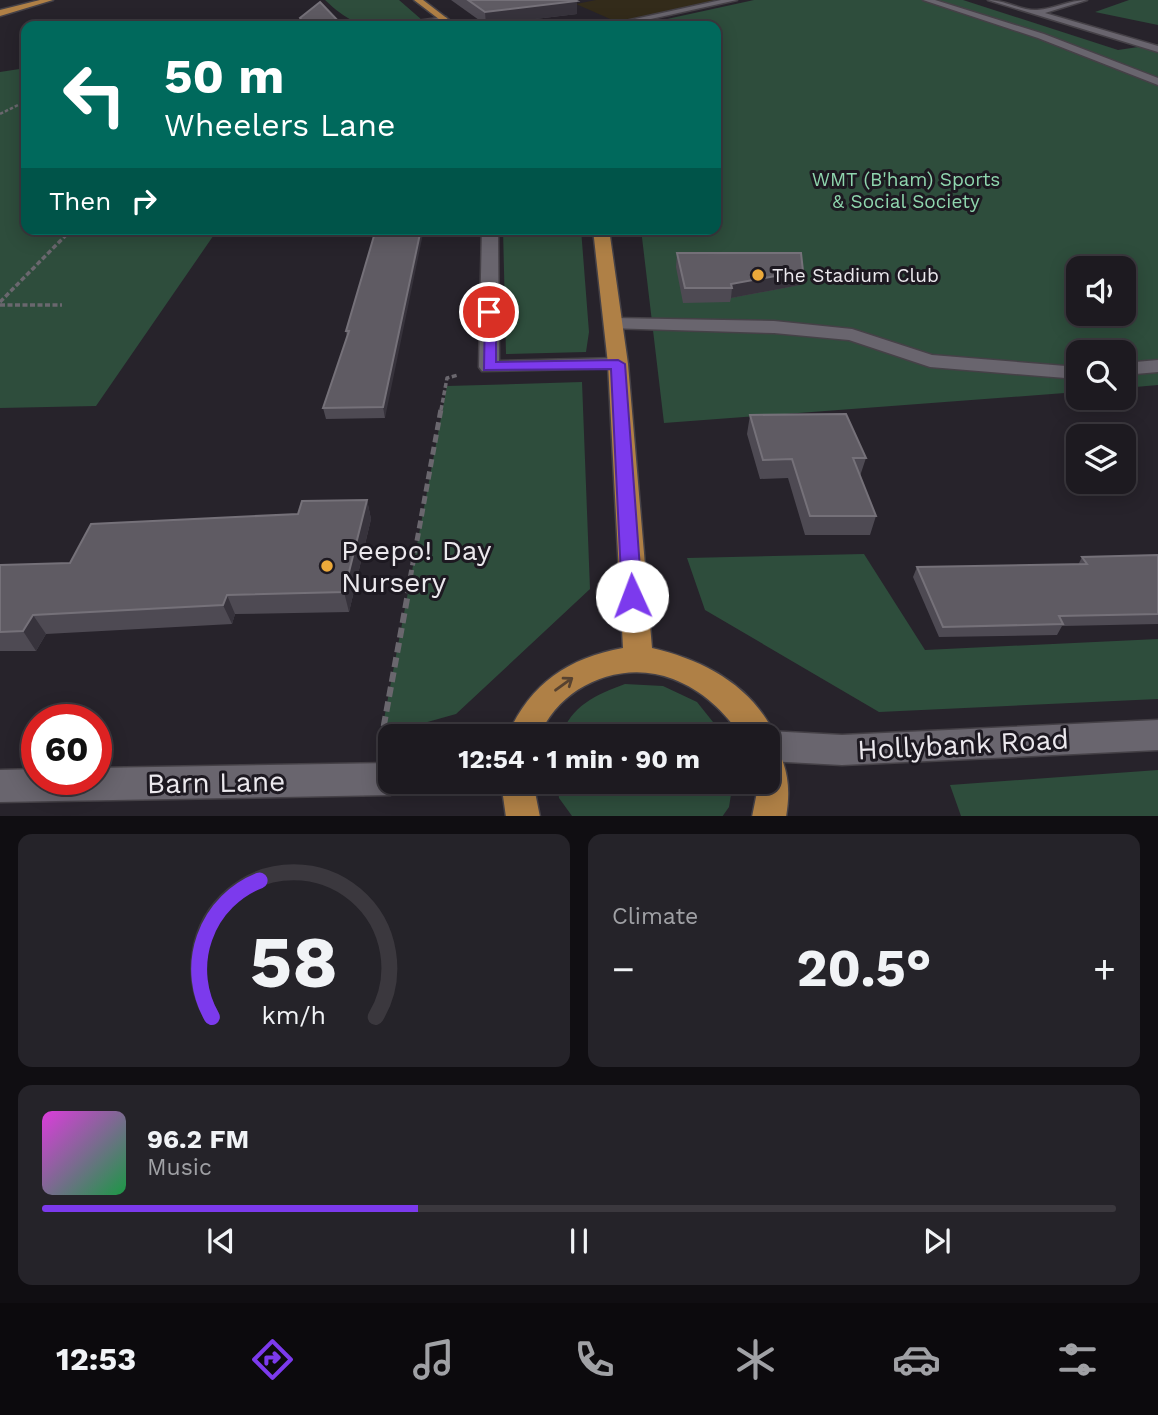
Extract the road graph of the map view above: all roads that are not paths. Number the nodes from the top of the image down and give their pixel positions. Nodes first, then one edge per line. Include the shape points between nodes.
1 (49, 0) edge
2 (418, 0) edge
3 (733, 0) edge
4 (927, 0) edge
5 (1083, 0) edge
6 (1000, 1) edge
7 (0, 13) edge
8 (1036, 13) junction
9 (446, 21) edge
10 (631, 21) edge
11 (1112, 23) dead end
12 (1078, 25) junction
13 (1158, 48) edge
14 (1158, 82) edge
15 (490, 235) edge
16 (602, 235) edge
17 (613, 324) junction
18 (618, 364) junction
19 (1158, 366) edge
20 (1136, 368) edge
21 (1066, 372) edge
22 (639, 659) junction
23 (530, 724) edge
24 (752, 724) edge
25 (1158, 735) edge
26 (780, 747) edge
27 (378, 780) edge
28 (0, 786) edge
29 (519, 794) edge
30 (774, 794) edge
31 (523, 816) edge
32 (769, 816) edge

1 - 7 main road
2 - 9 main road
3 - 10 street
4 - 14 street via 1041,36
5 - 8 street
6 - 8 street
8 - 12 street
11 - 12 street
12 - 13 street
15 - 18 street via 489,367
16 - 17 main road
17 - 18 main road
17 - 21 street via 774,327 852,335 930,362
18 - 22 main road
19 - 20 street
23 -> 22 main road via 559,686 583,670
22 - 24 main road via 670,663 700,675 726,693
25 - 26 street, Hollybank Road via 842,750
27 - 28 street, Barn Lane
29 - 31 main road
30 - 32 main road

